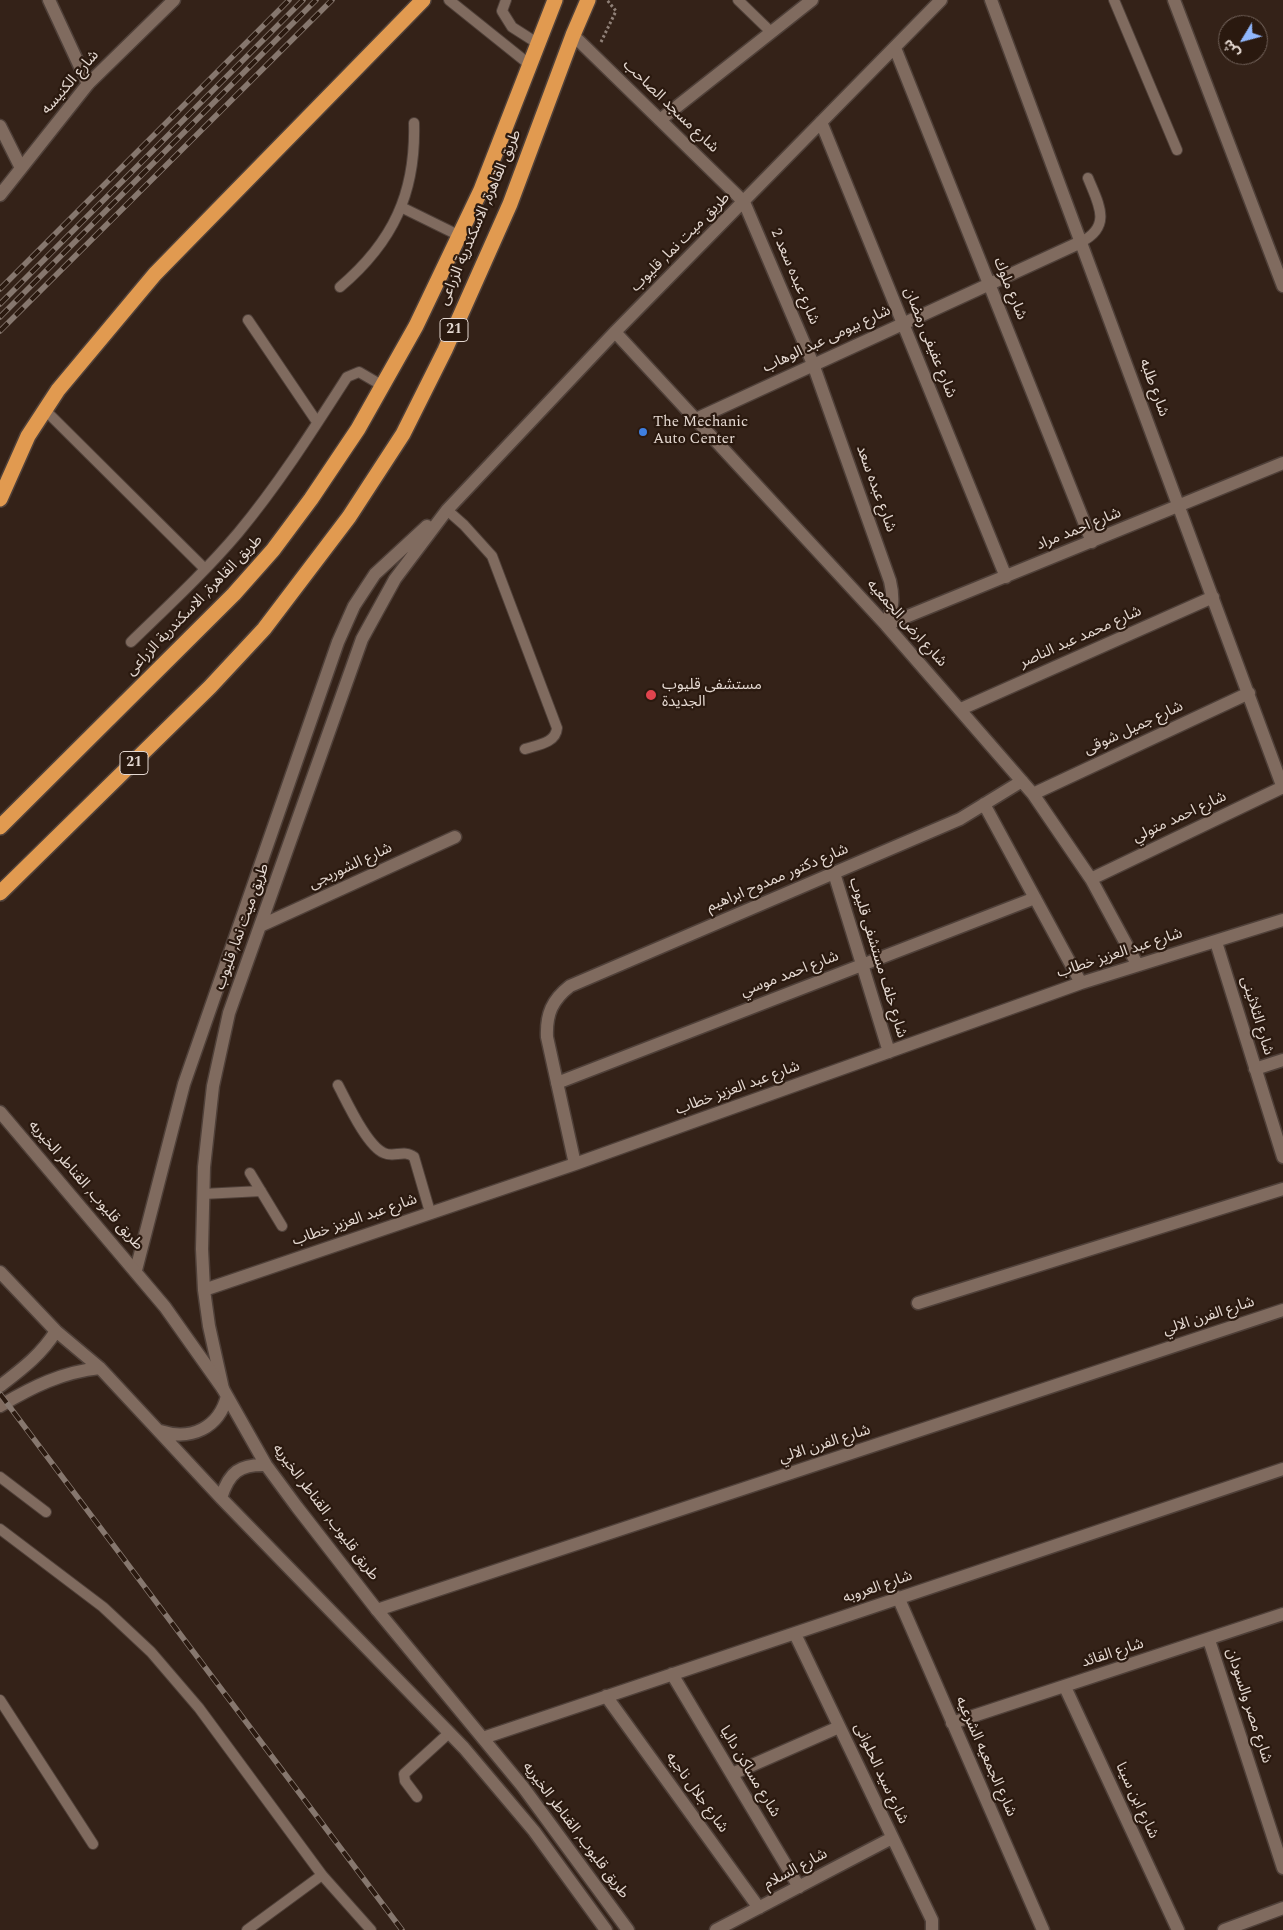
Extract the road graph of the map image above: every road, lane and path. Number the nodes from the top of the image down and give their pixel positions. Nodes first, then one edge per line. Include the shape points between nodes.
1 (49, 0) edge
2 (423, 0) edge
3 (449, 0) edge
4 (506, 0) edge
5 (555, 0) edge
6 (588, 0) edge
7 (607, 0) edge
8 (738, 0) edge
9 (812, 0) edge
10 (942, 0) edge
11 (991, 0) edge
12 (1114, 0) edge
13 (1174, 0) edge
14 (169, 2) edge
15 (771, 32) junction
16 (573, 35) junction
17 (604, 37) dead end
18 (537, 43) junction
19 (895, 48) junction
20 (530, 65) junction
21 (88, 84) junction
22 (660, 120) junction
23 (821, 122) junction
24 (414, 124) dead end
25 (0, 126) edge
26 (1177, 150) dead end
27 (12, 151) junction
28 (0, 156) edge
29 (21, 168) junction
30 (1088, 178) dead end
31 (0, 195) edge
32 (744, 202) junction
33 (402, 207) junction
34 (458, 235) junction
35 (1081, 242) junction
36 (989, 283) junction
37 (1283, 286) edge
38 (340, 287) dead end
39 (248, 320) dead end
40 (903, 323) junction
41 (615, 332) junction
42 (813, 364) junction
43 (383, 386) junction
44 (45, 410) junction
45 (696, 419) junction
46 (317, 422) junction
47 (1282, 466) edge
48 (0, 499) edge
49 (1179, 506) junction
50 (447, 510) junction
51 (1092, 542) junction
52 (206, 569) junction
53 (1006, 577) junction
54 (1214, 597) junction
55 (886, 625) junction
56 (131, 642) dead end
57 (1249, 694) junction
58 (961, 709) junction
59 (525, 749) dead end
60 (1022, 781) junction
61 (1283, 788) edge
62 (1033, 794) junction
63 (984, 804) junction
64 (0, 827) edge
65 (455, 837) dead end
66 (834, 873) junction
67 (1091, 879) junction
68 (0, 893) edge
69 (1035, 898) junction
70 (1283, 920) edge
71 (260, 926) junction
72 (1216, 942) junction
73 (1136, 964) junction
74 (862, 965) junction
75 (1081, 983) junction
76 (889, 1052) junction
77 (1283, 1060) edge
78 (1255, 1069) junction
79 (558, 1083) junction
80 (338, 1085) dead end
81 (0, 1113) edge
82 (1281, 1142) edge
83 (1283, 1157) edge
84 (575, 1164) junction
85 (250, 1173) dead end
86 (1283, 1189) edge
87 (261, 1191) junction
88 (203, 1194) junction
89 (430, 1212) junction
90 (282, 1226) dead end
91 (136, 1270) junction
92 (0, 1272) edge
93 (204, 1290) junction
94 (918, 1304) dead end
95 (1283, 1310) edge
96 (56, 1331) junction
97 (100, 1368) junction
98 (0, 1386) edge
99 (225, 1392) junction
100 (0, 1406) edge
101 (160, 1431) junction
102 (266, 1465) junction
103 (1283, 1469) edge
104 (0, 1476) edge
105 (221, 1498) junction
106 (46, 1512) dead end
107 (0, 1530) edge
108 (898, 1598) junction
109 (377, 1610) junction
110 (1283, 1614) edge
111 (795, 1634) junction
112 (1209, 1640) junction
113 (672, 1674) junction
114 (1065, 1686) junction
115 (606, 1696) junction
116 (0, 1700) edge
117 (952, 1723) junction
118 (839, 1727) junction
119 (449, 1733) junction
120 (483, 1738) junction
121 (732, 1774) junction
122 (417, 1797) dead end
123 (892, 1838) junction
124 (93, 1844) dead end
125 (1283, 1868) edge
126 (322, 1875) junction
127 (799, 1886) junction
128 (758, 1908) junction
129 (1283, 1908) edge
130 (247, 1930) edge
131 (371, 1930) edge
132 (606, 1930) edge
133 (628, 1930) edge
134 (716, 1930) edge
135 (932, 1930) edge
136 (1043, 1930) edge
137 (1178, 1930) edge
138 (1224, 1930) edge

1 - 21 street
2 - 44 highway via 155,274
3 - 20 lane
4 - 18 lane via 502,11 508,22
5 - 18 highway, طريق القاهرة, الاسكندرية الزراعى / 21
6 - 16 highway, طريق القاهرة, الاسكندرية الزراعى / 21
7 - 17 path via 616,11
8 - 15 lane
9 - 15 street
10 - 19 street, طريق ميت نما, قليوب
11 - 35 street, شارع طلبه
12 - 26 lane
13 - 37 street
14 - 21 street, شارع الكنيسه
15 - 22 street
16 - 22 street, شارع مسجد الصاحب
16 - 68 highway, طريق القاهرة, الاسكندرية الزراعى / 21 via 510,204 444,350 403,434 349,517 264,629 197,700
18 - 20 highway, طريق القاهرة, الاسكندرية الزراعى / 21
19 - 23 street, طريق ميت نما, قليوب
19 - 36 street, شارع ملوك
20 - 34 highway, طريق القاهرة, الاسكندرية الزراعى / 21 via 481,190
21 - 29 street, شارع الكنيسه
22 - 32 street, شارع مسجد الصاحب
23 - 32 street, طريق ميت نما, قليوب
23 - 40 street, شارع عفيفى رمضان
24 - 33 lane via 413,166
25 - 27 street
27 - 28 street
27 - 29 street
29 - 31 street, شارع الكنيسه
30 - 35 lane via 1101,217 1095,232
32 - 41 street, طريق ميت نما, قليوب
32 - 42 street, شارع عبده سعد 2
33 - 34 lane
33 - 38 lane via 376,251
34 - 43 highway, طريق القاهرة, الاسكندرية الزراعى / 21 via 416,326
35 - 36 street, شارع بيومى عبد الوهاب
35 - 49 street, شارع طلبه
36 - 40 street, شارع بيومى عبد الوهاب
36 - 51 street, شارع ملوك
39 - 46 lane
40 - 42 street, شارع بيومى عبد الوهاب
40 - 53 street, شارع عفيفى رمضان
41 - 45 street, شارع ارض الجمعيه
41 - 50 street, طريق ميت نما, قليوب
42 - 45 street, شارع بيومى عبد الوهاب
42 - 55 street, شارع عبده سعد via 890,581 894,596
43 - 46 lane via 359,372 352,373
43 - 64 highway, طريق القاهرة, الاسكندرية الزراعى / 21 via 358,429 273,550 234,594
44 - 48 highway via 28,436
44 - 52 lane
45 - 55 street, شارع ارض الجمعيه
46 - 52 lane via 238,533
47 - 49 street, شارع احمد مراد
49 - 51 street, شارع احمد مراد
49 - 54 street, شارع طلبه
50 - 59 lane via 492,556 557,728 551,740
50 - 71 street, طريق ميت نما, قليوب via 395,579 362,639
50 - 91 street, طريق ميت نما, قليوب via 375,574 354,606 338,642 184,1084
51 - 53 street, شارع احمد مراد
52 - 56 lane
53 - 55 street, شارع احمد مراد
54 - 57 street, شارع طلبه
54 - 58 street, شارع محمد عبد الناصر
55 - 58 street, شارع ارض الجمعيه
57 - 61 street, شارع طلبه
57 - 62 street, شارع جميل شوقى
58 - 60 street, شارع ارض الجمعيه
60 - 62 street, شارع ارض الجمعيه
60 - 63 street, شارع دكتور ممدوح ابراهيم
61 - 67 street, شارع احمد متولي
62 - 67 street, شارع ارض الجمعيه
63 - 66 street, شارع دكتور ممدوح ابراهيم via 954,822
63 - 69 street
65 - 71 street, شارع الشوربجى
66 - 74 street, شارع خلف مستشفى قليوب
66 - 79 street, شارع دكتور ممدوح ابراهيم via 570,986 558,995 550,1008 547,1022 547,1037
67 - 73 street, شارع ارض الجمعيه
69 - 74 street, شارع احمد موسي
69 - 75 street
70 - 72 street, شارع عبد العزيز خطاب
71 - 88 street, طريق ميت نما, قليوب via 229,1013 213,1086
72 - 73 street, شارع عبد العزيز خطاب
72 - 78 street, شارع الثلاثينى
73 - 75 street, شارع عبد العزيز خطاب
74 - 76 street, شارع خلف مستشفى قليوب
74 - 79 street, شارع احمد موسي
75 - 76 street, شارع عبد العزيز خطاب
76 - 84 street, شارع عبد العزيز خطاب
77 - 78 street
78 - 82 street, شارع الثلاثينى
79 - 84 street
80 - 89 lane via 377,1149 389,1155 405,1152 414,1157
81 - 91 street, طريق قليوب, القناطر الخيريه
82 - 83 street, شارع الثلاثينى
84 - 89 street, شارع عبد العزيز خطاب
85 - 87 lane
86 - 94 street
87 - 88 lane
87 - 90 lane
88 - 93 street, طريق ميت نما, قليوب
89 - 93 street, شارع عبد العزيز خطاب
91 - 99 street, طريق قليوب, القناطر الخيريه
92 - 96 street
93 - 99 street, طريق ميت نما, قليوب
95 - 109 street, شارع الفرن الالي
96 - 97 street
96 - 98 street via 47,1347 33,1361
97 - 100 street via 77,1370 55,1377
97 - 101 street
99 - 101 street via 224,1408 218,1418 197,1433 172,1435
99 - 102 street, طريق قليوب, القناطر الخيريه
101 - 105 street
102 - 105 street via 250,1465 236,1471 226,1482
102 - 109 street, طريق قليوب, القناطر الخيريه
103 - 108 street, شارع العروبه
104 - 106 lane
105 - 119 street
107 - 126 lane via 103,1607 151,1652 199,1708
108 - 111 street, شارع العروبه
108 - 117 street, شارع الجمعيه الشرعيه
109 - 120 street, طريق قليوب, القناطر الخيريه
110 - 112 street, شارع القائد
111 - 113 street, شارع العروبه
111 - 118 street, شارع سيد الحلوانى
112 - 114 street, شارع القائد
112 - 125 street, شارع مصر والسودان
113 - 115 street, شارع العروبه
113 - 121 street, شارع مساكن داليا
114 - 117 street, شارع القائد
114 - 137 street, شارع ابن سينا
115 - 120 street, شارع العروبه
115 - 128 street, شارع جلال ناجيه
116 - 124 lane
117 - 136 street, شارع الجمعيه الشرعيه
118 - 121 street
118 - 123 street, شارع سيد الحلوانى
119 - 122 lane via 404,1774 405,1781
119 - 132 street via 506,1796
120 - 133 street, طريق قليوب, القناطر الخيريه
121 - 127 street, شارع مساكن داليا
123 - 127 street, شارع السلام
123 - 135 street, شارع سيد الحلوانى via 932,1920
126 - 130 lane
126 - 131 lane
127 - 128 street, شارع السلام
128 - 134 street, شارع السلام
129 - 138 street

